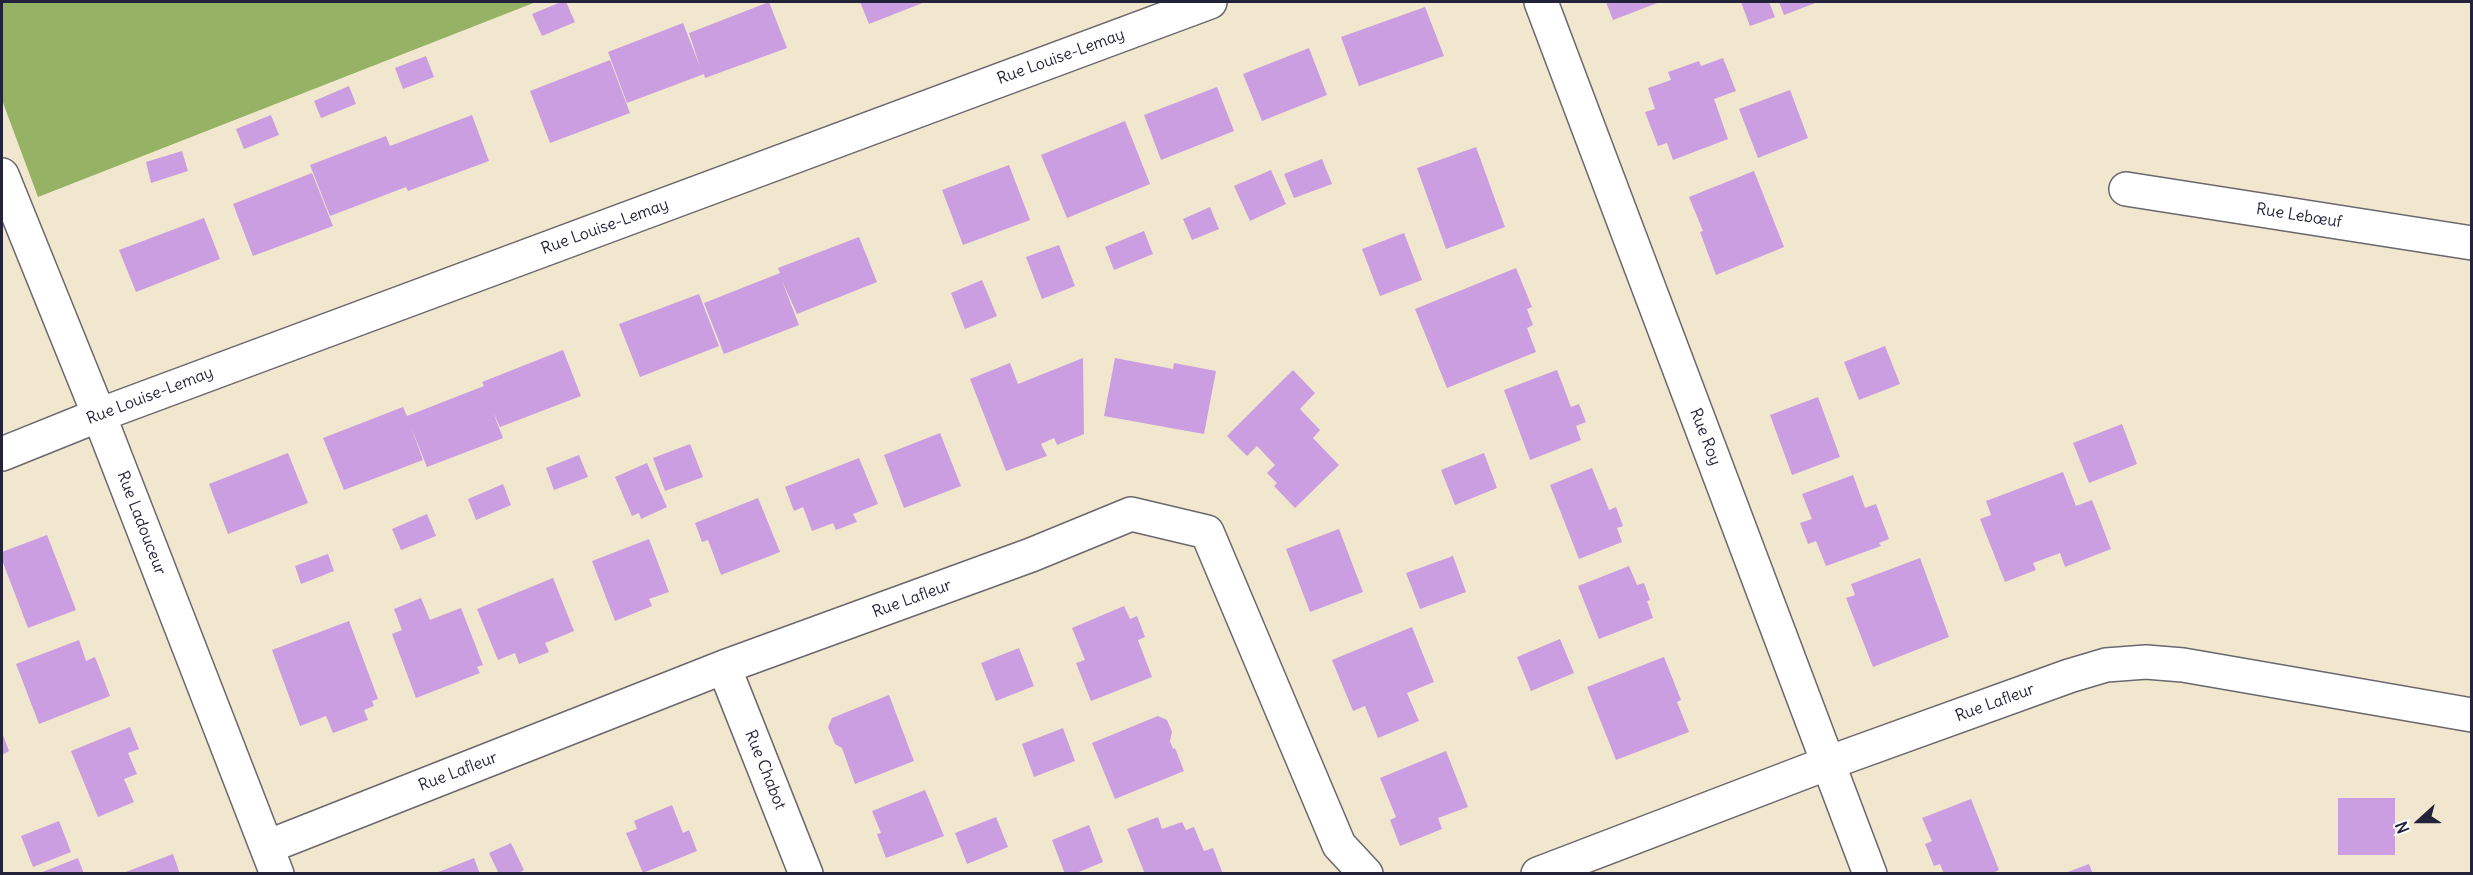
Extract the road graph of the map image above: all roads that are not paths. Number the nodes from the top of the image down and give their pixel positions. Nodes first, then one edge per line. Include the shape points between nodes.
1 (1210, 2) edge
2 (1541, 2) edge
3 (2, 175) edge
4 (2126, 189) dead end
5 (2472, 243) edge
6 (99, 415) junction
7 (2, 454) edge
8 (724, 667) junction
9 (2472, 715) edge
10 (1828, 763) junction
11 (272, 860) edge
12 (806, 873) edge
13 (1366, 873) edge
14 (1538, 873) edge
15 (1870, 873) edge

1 - 6 street, Rue Louise-Lemay
2 - 10 street, Rue Roy
3 - 6 street, Rue Ladouceur
4 - 5 street, Rue Lebœuf
6 - 7 street, Rue Louise-Lemay
6 - 11 street, Rue Ladouceur
8 - 11 street, Rue Lafleur
8 - 12 street, Rue Chabot
8 - 13 street, Rue Lafleur via 1031,555 1131,514 1207,532 1339,845
9 - 10 street, Rue Lafleur via 2183,664 2106,665
10 - 14 street, Rue Lafleur
10 - 15 street, Rue Roy

